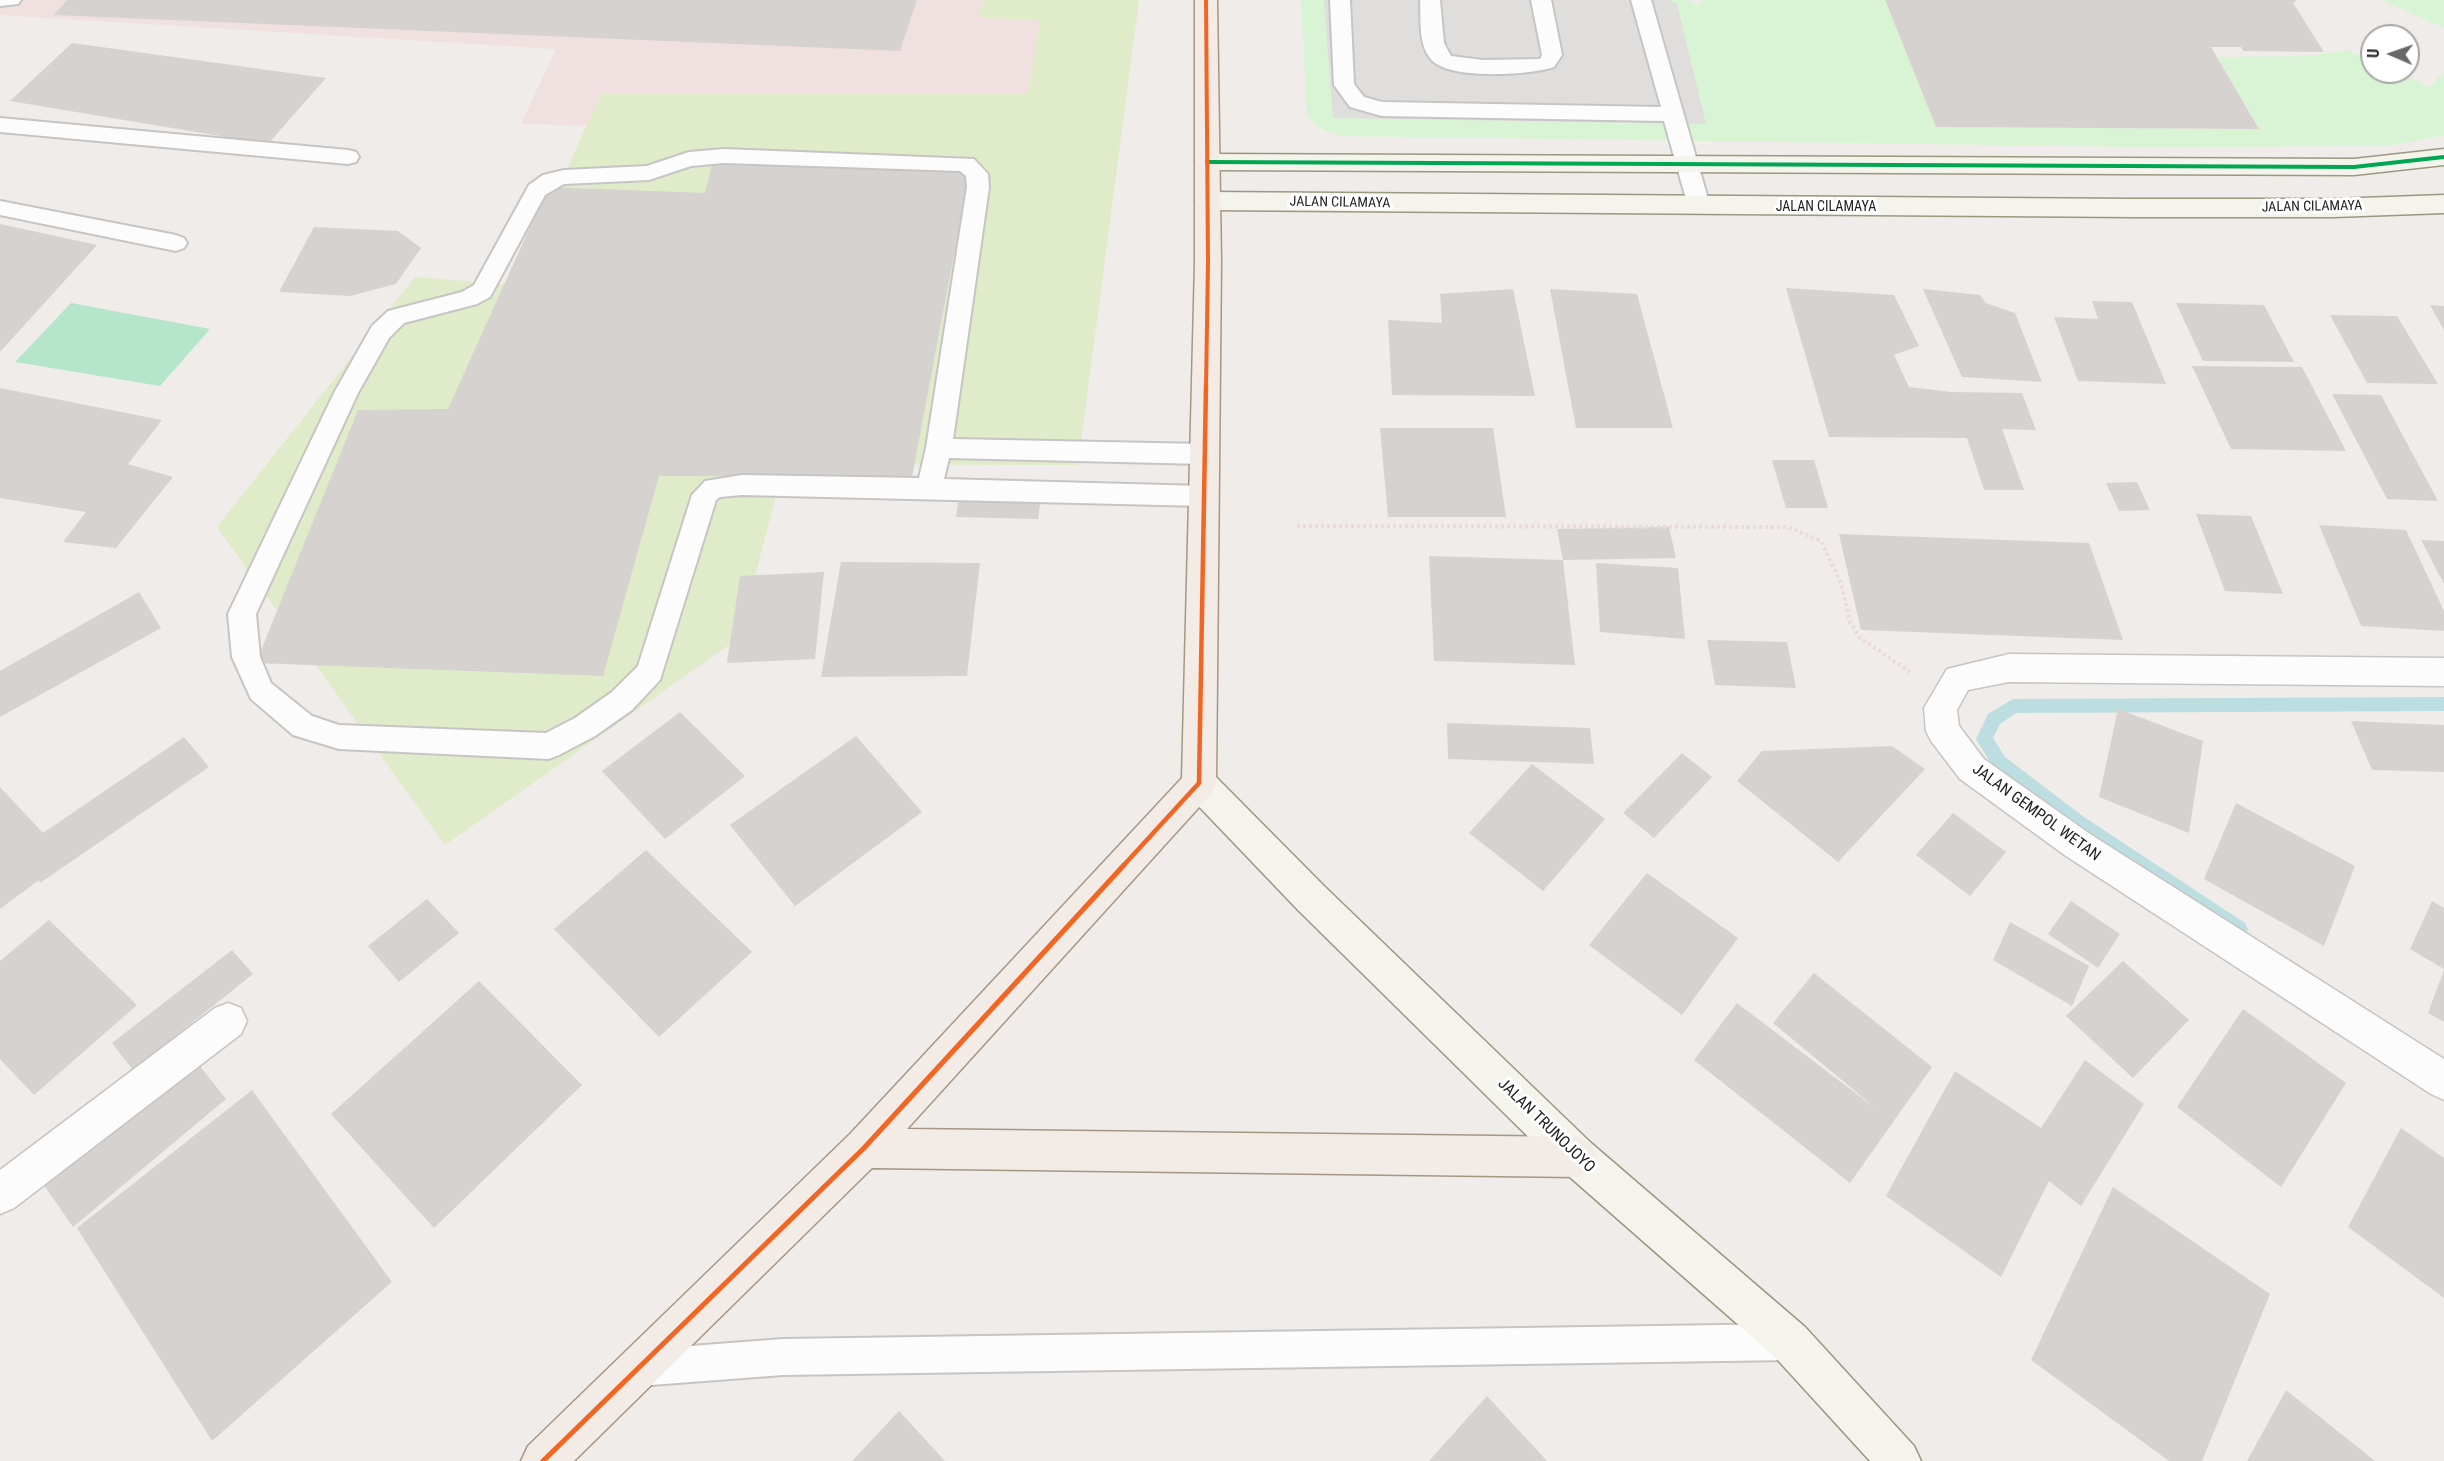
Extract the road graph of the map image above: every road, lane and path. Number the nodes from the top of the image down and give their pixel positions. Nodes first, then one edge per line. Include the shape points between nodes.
1 (0, 0) edge
2 (11, 0) edge
3 (1206, 0) edge
4 (1340, 0) edge
5 (1430, 0) edge
6 (1541, 0) edge
7 (1641, 0) edge
8 (1674, 114) junction
9 (0, 125) edge
10 (348, 157) dead end
11 (2444, 157) edge
12 (1207, 162) junction
13 (1688, 165) junction
14 (2311, 167) junction
15 (1208, 201) junction
16 (2444, 204) edge
17 (1699, 206) junction
18 (0, 208) edge
19 (2334, 208) junction
20 (176, 243) dead end
21 (939, 448) junction
22 (1204, 454) junction
23 (929, 488) junction
24 (1203, 496) junction
25 (1297, 526) dead end
26 (2444, 672) edge
27 (1943, 731) junction
28 (1199, 783) junction
29 (228, 1021) dead end
30 (2444, 1081) edge
31 (864, 1148) junction
32 (1577, 1158) junction
33 (0, 1194) edge
34 (1790, 1342) junction
35 (638, 1368) junction
36 (543, 1461) edge
37 (1899, 1461) edge

1 - 2 lane
3 - 12 main road
4 - 8 lane via 1344,85 1357,102 1383,109
5 - 6 lane via 1435,49 1440,59 1452,65 1535,67 1547,63 1552,55
7 - 8 lane
8 - 13 lane
9 - 10 lane
11 - 14 street via 2354,167
12 - 13 street
12 - 15 main road
13 - 14 street
13 - 17 lane
14 - 19 street
15 - 17 street, JALAN CILAMAYA
15 - 22 main road
16 - 19 street, JALAN CILAMAYA
17 - 19 street, JALAN CILAMAYA
18 - 20 lane
21 - 22 lane
21 - 23 lane
21 - 23 lane via 978,187 977,174 966,164 724,156 689,159 649,172 551,180 537,190 482,291 470,298 396,317 380,332 346,393 242,614 246,657 261,691 303,726 339,737 549,746 622,702 650,672 705,495 714,488
22 - 24 main road
23 - 24 lane
24 - 28 main road
25 - 27 path via 1788,527 1821,541 1841,584 1850,622 1860,638 1909,670
26 - 27 street via 2009,668 1958,680 1940,708
27 - 30 street, JALAN GEMPOL WETAN via 1972,769 2078,845
28 - 31 main road
28 - 32 street, JALAN TRUNOJOYO
29 - 33 street
31 - 32 main road
31 - 35 main road
32 - 34 street, JALAN TRUNOJOYO
34 - 35 lane via 783,1357
34 - 37 street, JALAN TRUNOJOYO
35 - 36 main road

